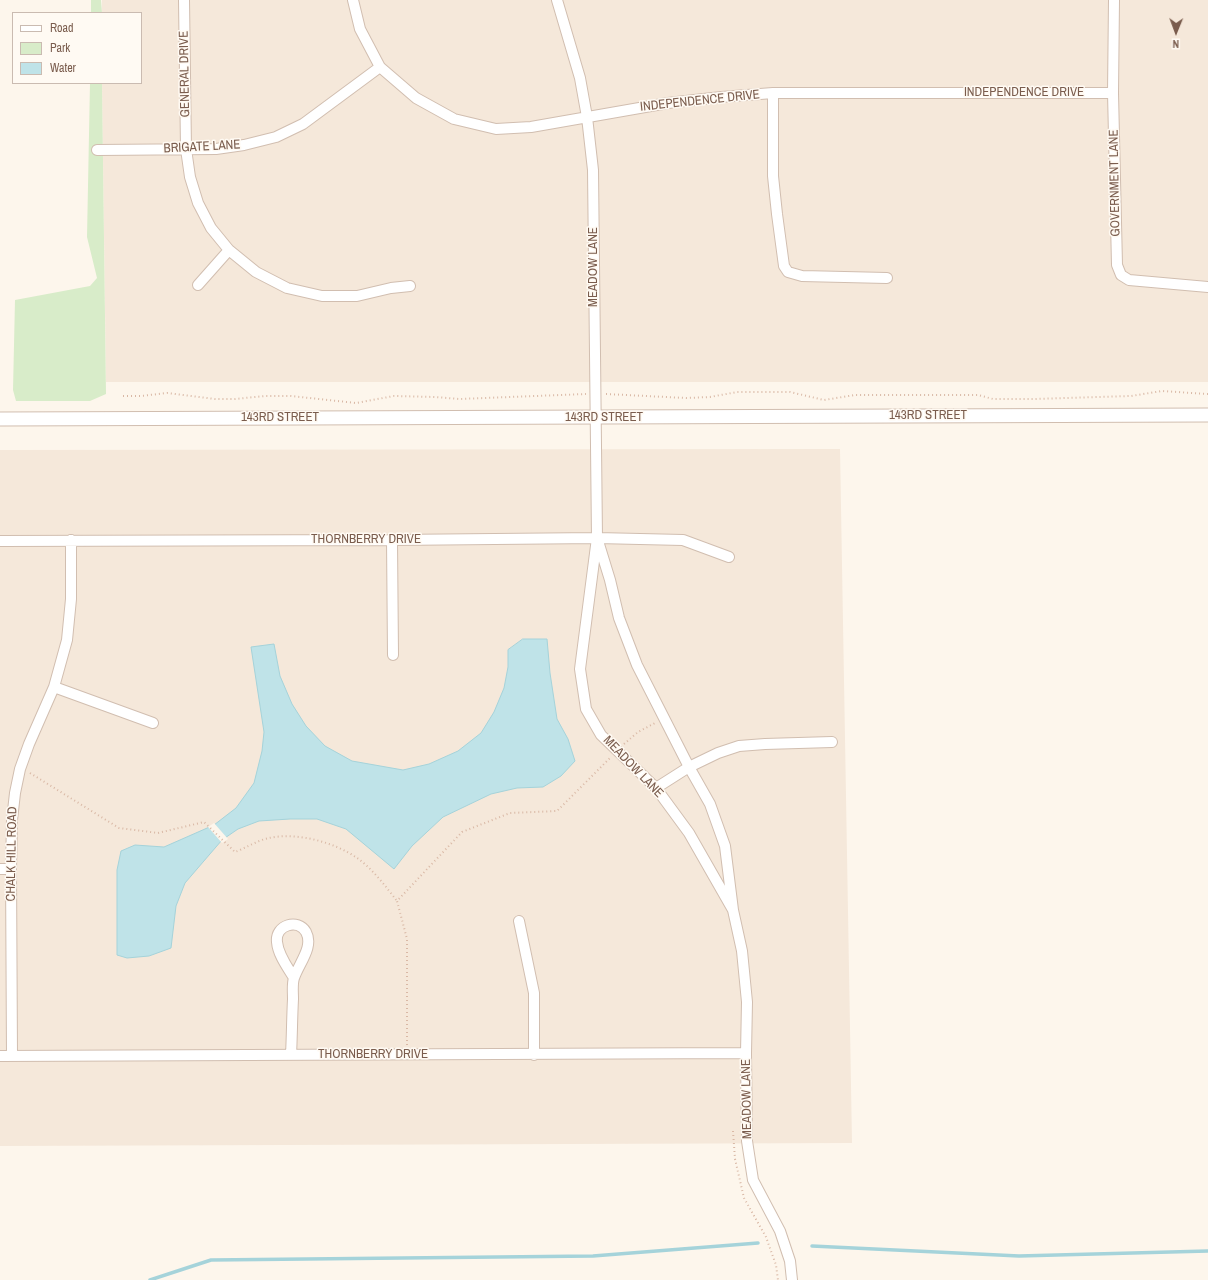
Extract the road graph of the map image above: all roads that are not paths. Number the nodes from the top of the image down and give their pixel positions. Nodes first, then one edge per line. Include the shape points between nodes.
1 (184, 0) edge
2 (353, 0) edge
3 (557, 0) edge
4 (1114, 0) edge
5 (380, 67) junction
6 (1113, 93) junction
7 (773, 94) junction
8 (587, 117) junction
9 (186, 149) junction
10 (98, 150) dead end
11 (229, 250) junction
12 (887, 278) dead end
13 (198, 285) dead end
14 (410, 286) dead end
15 (1208, 287) edge
16 (1208, 415) edge
17 (595, 418) junction
18 (0, 419) edge
19 (597, 538) junction
20 (71, 540) junction
21 (392, 540) junction
22 (0, 541) edge
23 (729, 557) dead end
24 (393, 655) dead end
25 (54, 687) junction
26 (154, 723) dead end
27 (832, 742) dead end
28 (690, 767) junction
29 (656, 788) junction
30 (0, 869) edge
31 (11, 869) junction
32 (733, 910) junction
33 (519, 921) dead end
34 (294, 978) junction
35 (746, 1053) junction
36 (291, 1055) junction
37 (534, 1055) junction
38 (0, 1056) edge
39 (12, 1056) junction
40 (792, 1280) edge

1 - 9 street, GENERAL DRIVE
2 - 5 street, INDEPENDENCE DRIVE via 360,29
3 - 8 street, MEADOW LANE via 580,78
4 - 6 street, GOVERNMENT LANE
5 - 8 street, INDEPENDENCE DRIVE via 416,98 454,119 496,128 531,127
5 - 9 street, BRIGATE LANE via 303,124 276,137 216,149
6 - 7 street, INDEPENDENCE DRIVE
6 - 15 street, GOVERNMENT LANE via 1117,265 1121,276 1129,280
7 - 8 street, INDEPENDENCE DRIVE via 668,103
7 - 12 street via 774,184 784,266 788,272 802,276
8 - 17 street, MEADOW LANE via 593,170
9 - 10 street, BRIGATE LANE
9 - 11 street, GENERAL DRIVE via 190,177 198,203 211,228
11 - 13 street
11 - 14 street, GENERAL DRIVE via 256,272 287,288 322,296 357,296
16 - 17 street, 143RD STREET
17 - 18 street, 143RD STREET
17 - 19 street, MEADOW LANE
19 - 21 street, THORNBERRY DRIVE
19 - 23 street, THORNBERRY DRIVE via 683,540
19 - 28 street, MEADOW LANE via 619,618 637,665
19 - 29 street, MEADOW LANE via 580,669 586,709 601,735
20 - 21 street, THORNBERRY DRIVE
20 - 22 street, THORNBERRY DRIVE
20 - 25 street, CHALK HILL ROAD via 71,599 67,640
21 - 24 street
25 - 26 street
25 - 31 street, CHALK HILL ROAD via 29,744 14,793
27 - 28 street via 739,746
28 - 29 street
28 - 32 street, MEADOW LANE via 710,804 725,846
29 - 32 street, MEADOW LANE via 689,833
30 - 31 street
31 - 39 street, CHALK HILL ROAD
32 - 35 street, MEADOW LANE via 742,951 746,994
33 - 37 street via 534,993
34 - 34 street via 305,955 308,936 304,929 297,925 289,925 278,933 277,942
34 - 36 street
35 - 37 street, THORNBERRY DRIVE
35 - 40 street, MEADOW LANE via 748,1141 753,1180 780,1231 790,1261
36 - 37 street, THORNBERRY DRIVE
36 - 39 street, THORNBERRY DRIVE
38 - 39 street, THORNBERRY DRIVE

